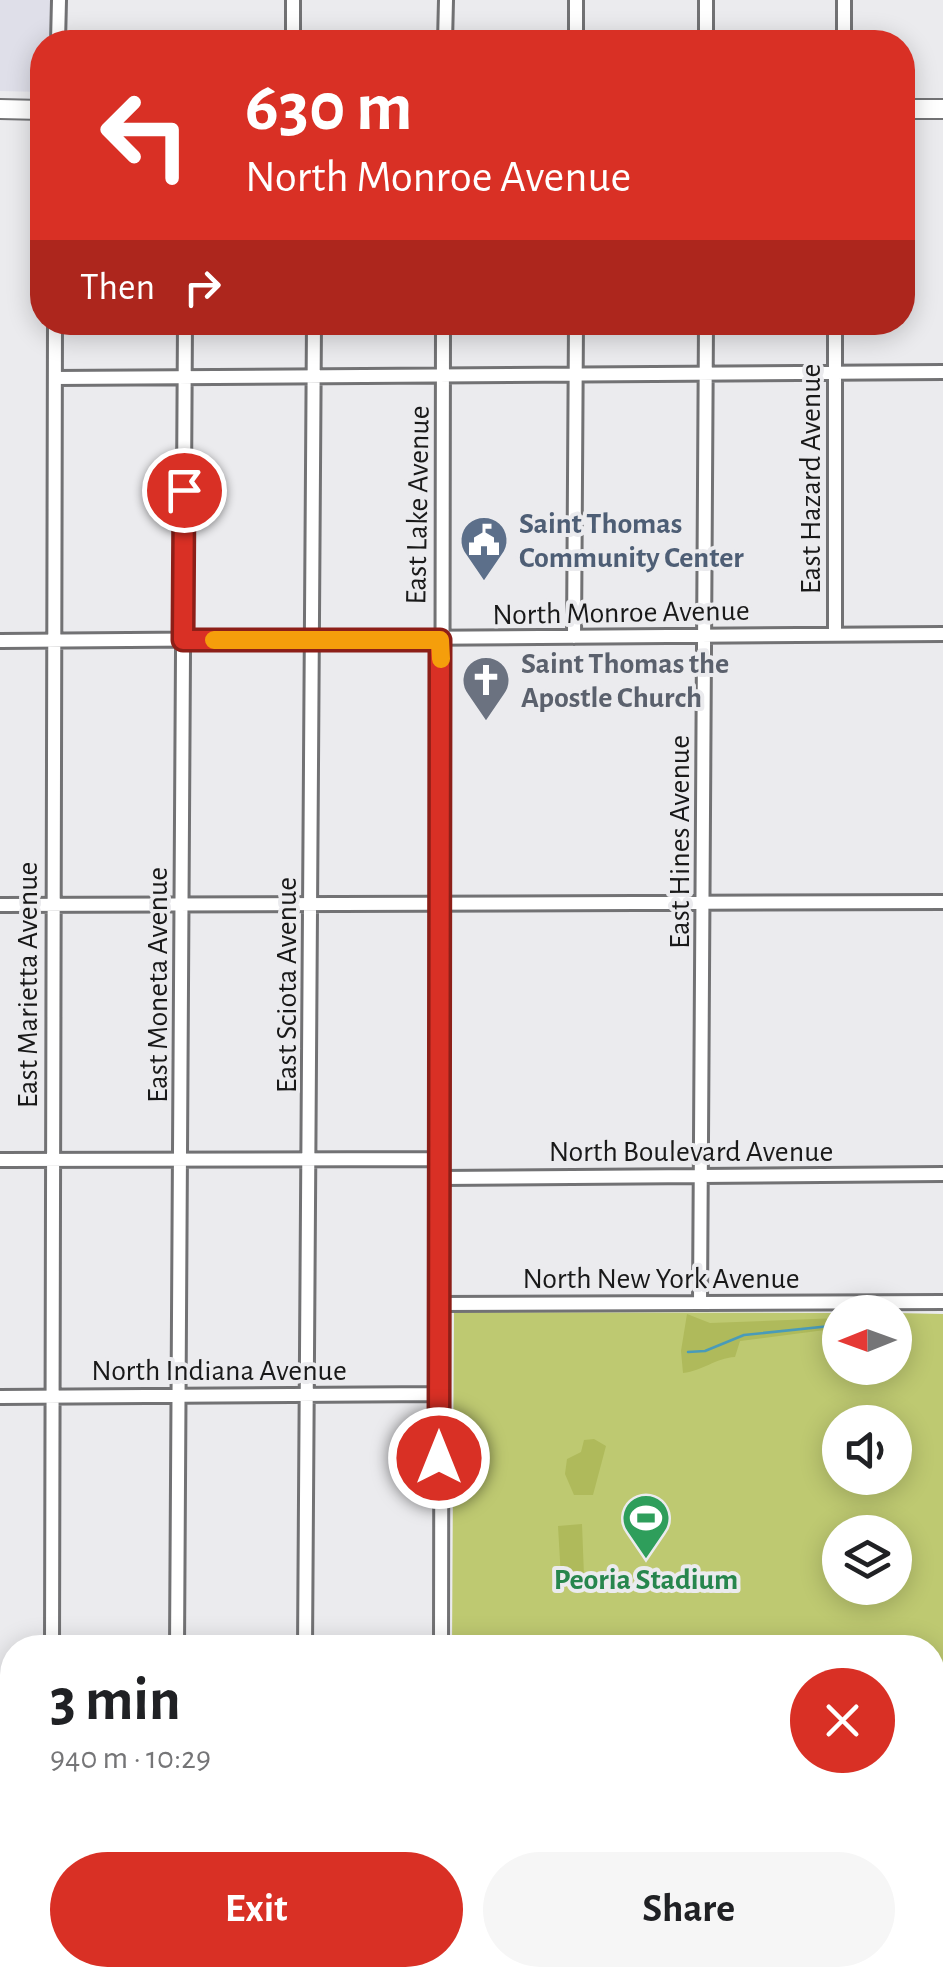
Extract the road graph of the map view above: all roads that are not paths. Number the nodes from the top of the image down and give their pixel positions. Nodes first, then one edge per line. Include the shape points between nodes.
1 (59, 0) edge
2 (294, 0) edge
3 (446, 0) edge
4 (576, 0) edge
5 (706, 0) edge
6 (844, 0) edge
7 (58, 30) edge
8 (293, 30) edge
9 (445, 30) edge
10 (576, 30) edge
11 (706, 30) edge
12 (844, 30) edge
13 (0, 109) edge
14 (915, 109) edge
15 (943, 109) edge
16 (30, 110) edge
17 (55, 335) edge
18 (185, 335) edge
19 (314, 335) edge
20 (443, 335) edge
21 (576, 335) edge
22 (706, 335) edge
23 (835, 335) edge
24 (943, 372) edge
25 (835, 373) junction
26 (706, 374) junction
27 (576, 375) junction
28 (443, 377) junction
29 (54, 378) junction
30 (185, 378) junction
31 (314, 378) junction
32 (835, 634) junction
33 (943, 634) edge
34 (706, 636) junction
35 (574, 637) junction
36 (183, 640) junction
37 (312, 640) junction
38 (440, 640) junction
39 (0, 641) edge
40 (53, 641) junction
41 (440, 902) junction
42 (704, 902) junction
43 (943, 902) edge
44 (182, 904) junction
45 (311, 904) junction
46 (0, 905) edge
47 (53, 905) junction
48 (51, 1158) junction
49 (310, 1158) junction
50 (182, 1159) junction
51 (0, 1160) edge
52 (440, 1160) junction
53 (943, 1174) edge
54 (702, 1176) junction
55 (440, 1178) junction
56 (700, 1302) junction
57 (943, 1302) edge
58 (439, 1304) junction
59 (306, 1394) junction
60 (438, 1394) junction
61 (52, 1396) junction
62 (180, 1396) junction
63 (0, 1397) edge
64 (52, 1635) edge
65 (177, 1635) edge
66 (305, 1635) edge
67 (441, 1635) edge

1 - 7 street
2 - 8 street
3 - 9 street
4 - 10 street
5 - 11 street
6 - 12 street
13 - 16 main road
14 - 15 main road
17 - 29 street, East Marietta Avenue
18 - 30 street, East Moneta Avenue
19 - 31 street, East Sciota Avenue
20 - 28 street, East Lake Avenue
21 - 27 street
22 - 26 street, East Hines Avenue
23 - 25 street, East Hazard Avenue
24 - 25 street
25 - 26 street
25 - 32 street, East Hazard Avenue
26 - 27 street
26 - 34 street, East Hines Avenue
27 - 28 street
27 - 35 street
28 - 31 street
28 - 38 street, East Lake Avenue
29 - 30 street
29 - 40 street, East Marietta Avenue
30 - 31 street
30 - 36 street, East Moneta Avenue
31 - 37 street, East Sciota Avenue
32 - 33 street, North Monroe Avenue
32 - 34 street, North Monroe Avenue
34 - 35 street, North Monroe Avenue
34 - 42 street, East Hines Avenue
35 - 38 street, North Monroe Avenue
36 - 37 street, North Monroe Avenue
36 - 40 street, North Monroe Avenue
36 - 44 street, East Moneta Avenue
37 - 38 street, North Monroe Avenue
37 - 45 street, East Sciota Avenue
38 - 41 street, East Lake Avenue
39 - 40 street, North Monroe Avenue
40 - 47 street, East Marietta Avenue
41 - 42 street
41 - 45 street
41 - 52 street, East Lake Avenue
42 - 43 street
42 - 54 street, East Hines Avenue
44 - 45 street
44 - 47 street
44 - 50 street, East Moneta Avenue
45 - 49 street, East Sciota Avenue
46 - 47 street
47 - 48 street, East Marietta Avenue
48 - 50 street
48 - 51 street
48 - 61 street, East Marietta Avenue
49 - 50 street
49 - 52 street
49 - 59 street, East Sciota Avenue
50 - 62 street, East Moneta Avenue
52 - 55 street, East Lake Avenue
53 - 54 street, North Boulevard Avenue
54 - 55 street, North Boulevard Avenue
54 - 56 street, East Hines Avenue
55 - 58 street, East Lake Avenue
56 - 57 street, North New York Avenue
56 - 58 street, North New York Avenue
58 - 60 street, East Lake Avenue
59 - 60 street, North Indiana Avenue
59 - 62 street, North Indiana Avenue
59 - 66 street, East Sciota Avenue
60 - 67 street, East Lake Avenue
61 - 62 street, North Indiana Avenue
61 - 63 street, North Indiana Avenue
61 - 64 street, East Marietta Avenue
62 - 65 street, East Moneta Avenue

